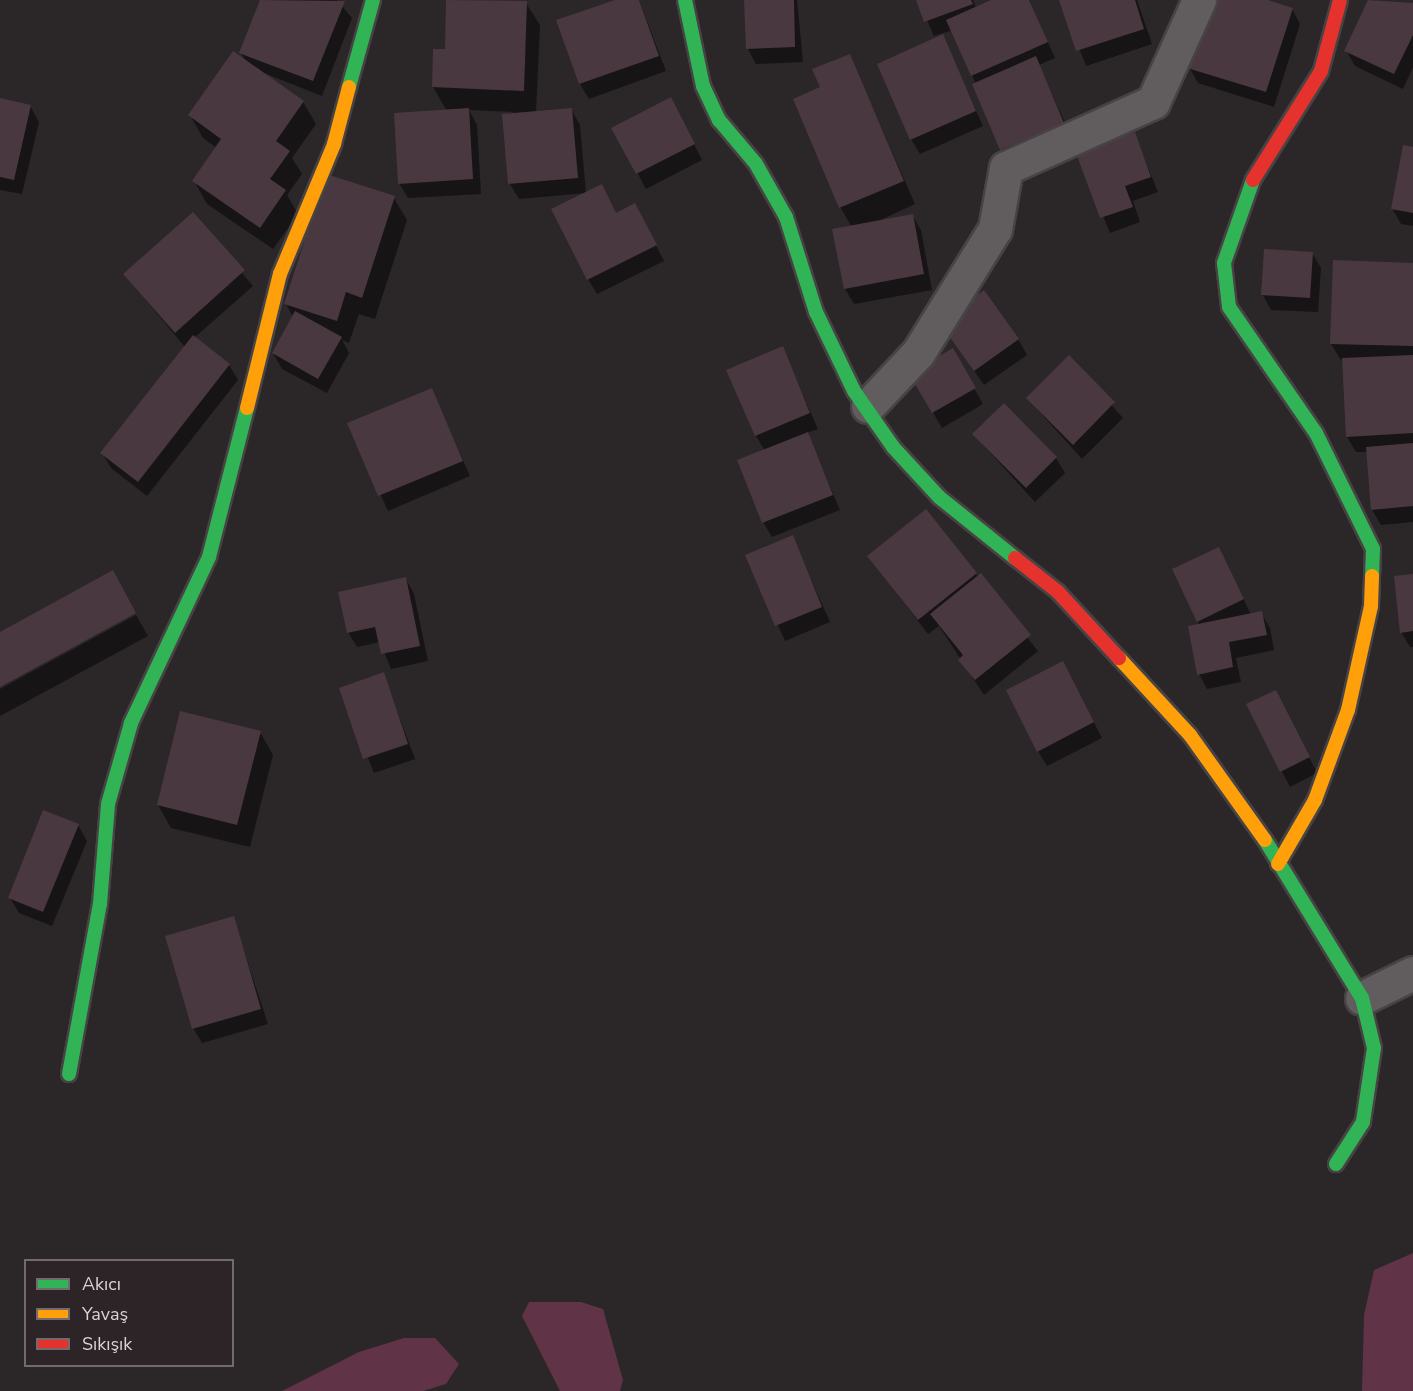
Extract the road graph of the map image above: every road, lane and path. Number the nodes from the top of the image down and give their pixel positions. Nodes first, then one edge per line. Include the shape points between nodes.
1 (373, 0) edge
2 (685, 0) edge
3 (1199, 0) edge
4 (1340, 0) edge
5 (868, 406) junction
6 (1278, 864) junction
7 (1413, 973) edge
8 (1362, 998) junction
9 (69, 1074) dead end
10 (1336, 1164) dead end

1 - 9 street via 334,144 280,274 208,556 131,723 108,804 100,904
2 - 5 street via 703,86 719,120 756,164 786,218 816,312 854,391
3 - 5 street via 1154,102 1006,168 995,229 918,353
4 - 6 street via 1321,71 1248,188 1224,263 1229,307 1316,433 1373,549 1371,606 1348,710 1315,800
5 - 6 street via 893,447 939,497 1058,592 1190,735 1237,796
6 - 8 street
7 - 8 street
8 - 10 street via 1374,1048 1363,1122

